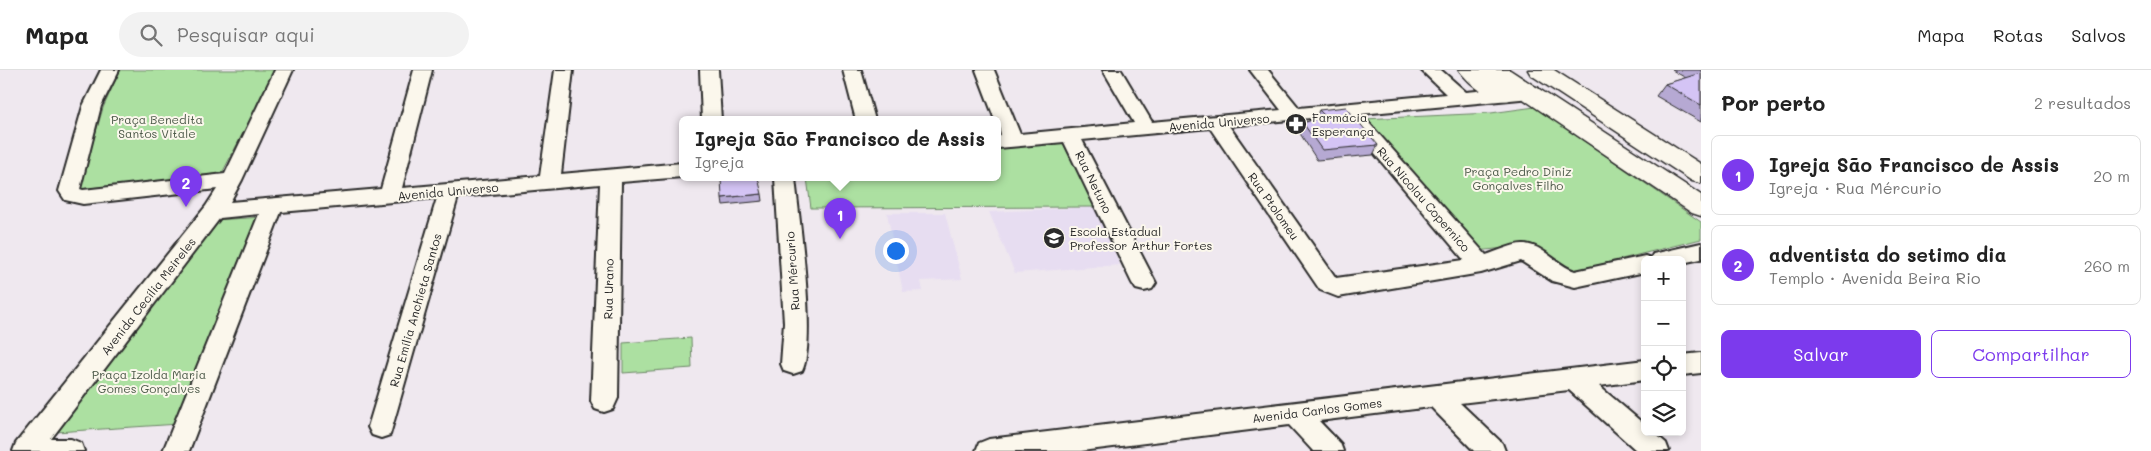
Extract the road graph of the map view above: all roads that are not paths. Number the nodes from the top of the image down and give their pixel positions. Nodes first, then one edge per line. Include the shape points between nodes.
1 (110, 70) edge
2 (284, 70) edge
3 (423, 70) edge
4 (564, 70) edge
5 (709, 70) edge
6 (852, 70) edge
7 (985, 70) edge
8 (1112, 70) edge
9 (1260, 70) edge
10 (1430, 70) edge
11 (1470, 70) edge
12 (1495, 70) edge
13 (1539, 70) edge
14 (1531, 92) junction
15 (1502, 95) junction
16 (1462, 99) junction
17 (1348, 110) junction
18 (1295, 115) junction
19 (712, 116) edge
20 (865, 116) edge
21 (998, 116) edge
22 (1216, 122) junction
23 (1001, 127) edge
24 (1146, 128) junction
25 (1070, 134) junction
26 (1005, 141) edge
27 (679, 170) edge
28 (1701, 175) edge
29 (611, 176) junction
30 (232, 180) junction
31 (550, 181) junction
32 (785, 181) edge
33 (449, 192) junction
34 (389, 197) junction
35 (273, 206) junction
36 (1701, 206) edge
37 (214, 212) junction
38 (1701, 251) edge
39 (1679, 256) edge
40 (1481, 264) junction
41 (1641, 265) edge
42 (1144, 283) dead end
43 (1701, 363) edge
44 (793, 364) dead end
45 (1686, 365) edge
46 (1641, 370) edge
47 (1573, 378) junction
48 (1435, 395) junction
49 (604, 401) dead end
50 (1294, 412) junction
51 (381, 427) dead end
52 (26, 451) edge
53 (71, 451) edge
54 (176, 451) edge
55 (989, 451) edge
56 (1330, 451) edge
57 (1492, 451) edge
58 (1656, 451) edge

1 - 30 street via 92,106 69,191 72,195 83,197
2 - 30 street, Avenida Cecília Meireles
3 - 34 street
4 - 31 street
5 - 19 street
6 - 20 street
7 - 21 street
8 - 24 street
9 - 18 street
10 - 16 street
11 - 15 main road
12 - 14 main road
13 - 28 main road
14 - 15 street, Avenida Universo
14 - 36 main road
15 - 16 street, Avenida Universo
16 - 17 street, Avenida Universo
17 - 18 street, Avenida Universo
17 - 40 street, Rua Nicolau Copernico
18 - 22 street, Avenida Universo
22 - 24 street, Avenida Universo
22 - 40 street, Rua Ptolomeu via 1333,287
23 - 26 street
24 - 25 street, Avenida Universo
25 - 26 street, Avenida Universo
25 - 42 street, Rua Netuno
27 - 29 street, Avenida Universo
29 - 31 street, Avenida Universo
29 - 49 street, Rua Urano
30 - 37 street, Avenida Cecília Meireles
31 - 33 street, Avenida Universo
32 - 44 street, Rua Mércurio via 796,323
33 - 34 street, Avenida Universo
33 - 51 street, Rua Emília Anchieta Santos
34 - 35 street, Avenida Universo
35 - 37 street, Avenida Universo
35 - 54 street
37 - 52 street, Avenida Cecília Meireles
38 - 39 street
40 - 41 street via 1527,253 1560,275 1575,280
43 - 45 street
46 - 47 street, Avenida Carlos Gomes
47 - 48 street, Avenida Carlos Gomes
47 - 58 street
48 - 50 street, Avenida Carlos Gomes
48 - 57 street
50 - 55 street, Avenida Carlos Gomes
50 - 56 street
52 - 53 street

